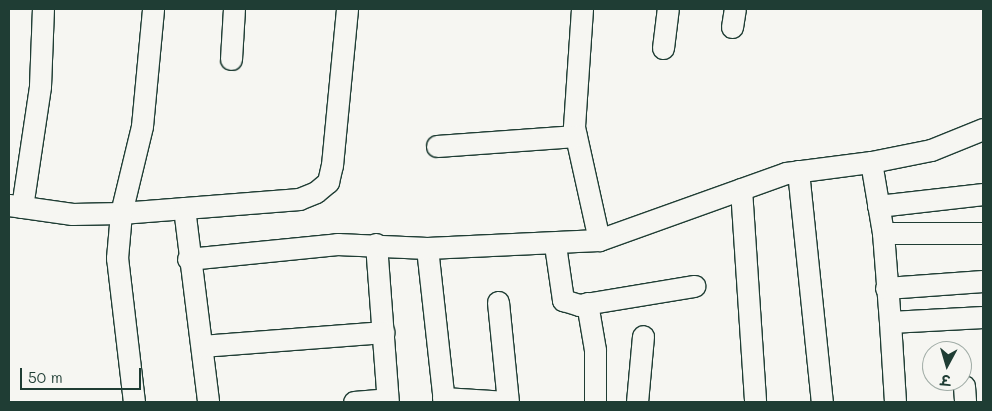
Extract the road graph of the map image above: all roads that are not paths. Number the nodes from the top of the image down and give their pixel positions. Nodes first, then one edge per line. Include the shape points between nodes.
1 (43, 9) edge
2 (153, 9) edge
3 (234, 9) edge
4 (347, 9) edge
5 (582, 9) edge
6 (668, 9) edge
7 (663, 48) dead end
8 (231, 59) dead end
9 (983, 129) edge
10 (576, 136) junction
11 (437, 146) dead end
12 (871, 162) junction
13 (798, 171) junction
14 (740, 189) junction
15 (983, 194) edge
16 (16, 206) edge
17 (878, 206) junction
18 (184, 208) junction
19 (122, 213) junction
20 (983, 232) edge
21 (883, 233) junction
22 (599, 240) junction
23 (376, 244) junction
24 (555, 245) junction
25 (428, 248) junction
26 (188, 259) junction
27 (983, 282) edge
28 (694, 286) dead end
29 (886, 288) junction
30 (498, 302) dead end
31 (587, 303) junction
32 (983, 317) edge
33 (890, 322) junction
34 (382, 332) junction
35 (643, 336) dead end
36 (202, 346) junction
37 (444, 400) edge
38 (388, 401) edge
39 (134, 402) edge
40 (208, 402) edge
41 (354, 402) edge
42 (508, 402) edge
43 (595, 402) edge
44 (637, 402) edge
45 (756, 402) edge
46 (822, 402) edge
47 (895, 402) edge

1 - 16 street via 40,86
2 - 19 street via 142,126
3 - 8 street
4 - 18 street via 328,182 299,199
5 - 10 street
6 - 7 street
9 - 12 street via 931,150
10 - 11 street
10 - 22 street
12 - 13 street
12 - 17 street
13 - 14 street
13 - 46 street
14 - 22 street
14 - 45 street
15 - 17 street
16 - 19 street via 72,214
17 - 21 street
18 - 19 street
18 - 26 street
19 - 39 street via 117,258
20 - 21 street
21 - 29 street
22 - 24 street
23 - 25 street
23 - 26 street via 337,244
23 - 34 street
24 - 25 street
24 - 31 street via 563,300
25 - 37 street
26 - 36 street
27 - 29 street
28 - 31 street
29 - 33 street
30 - 42 street
31 - 43 street via 595,350
32 - 33 street
33 - 47 street
34 - 36 street
34 - 38 street
35 - 44 street
36 - 40 street
37 - 42 street
38 - 41 street

